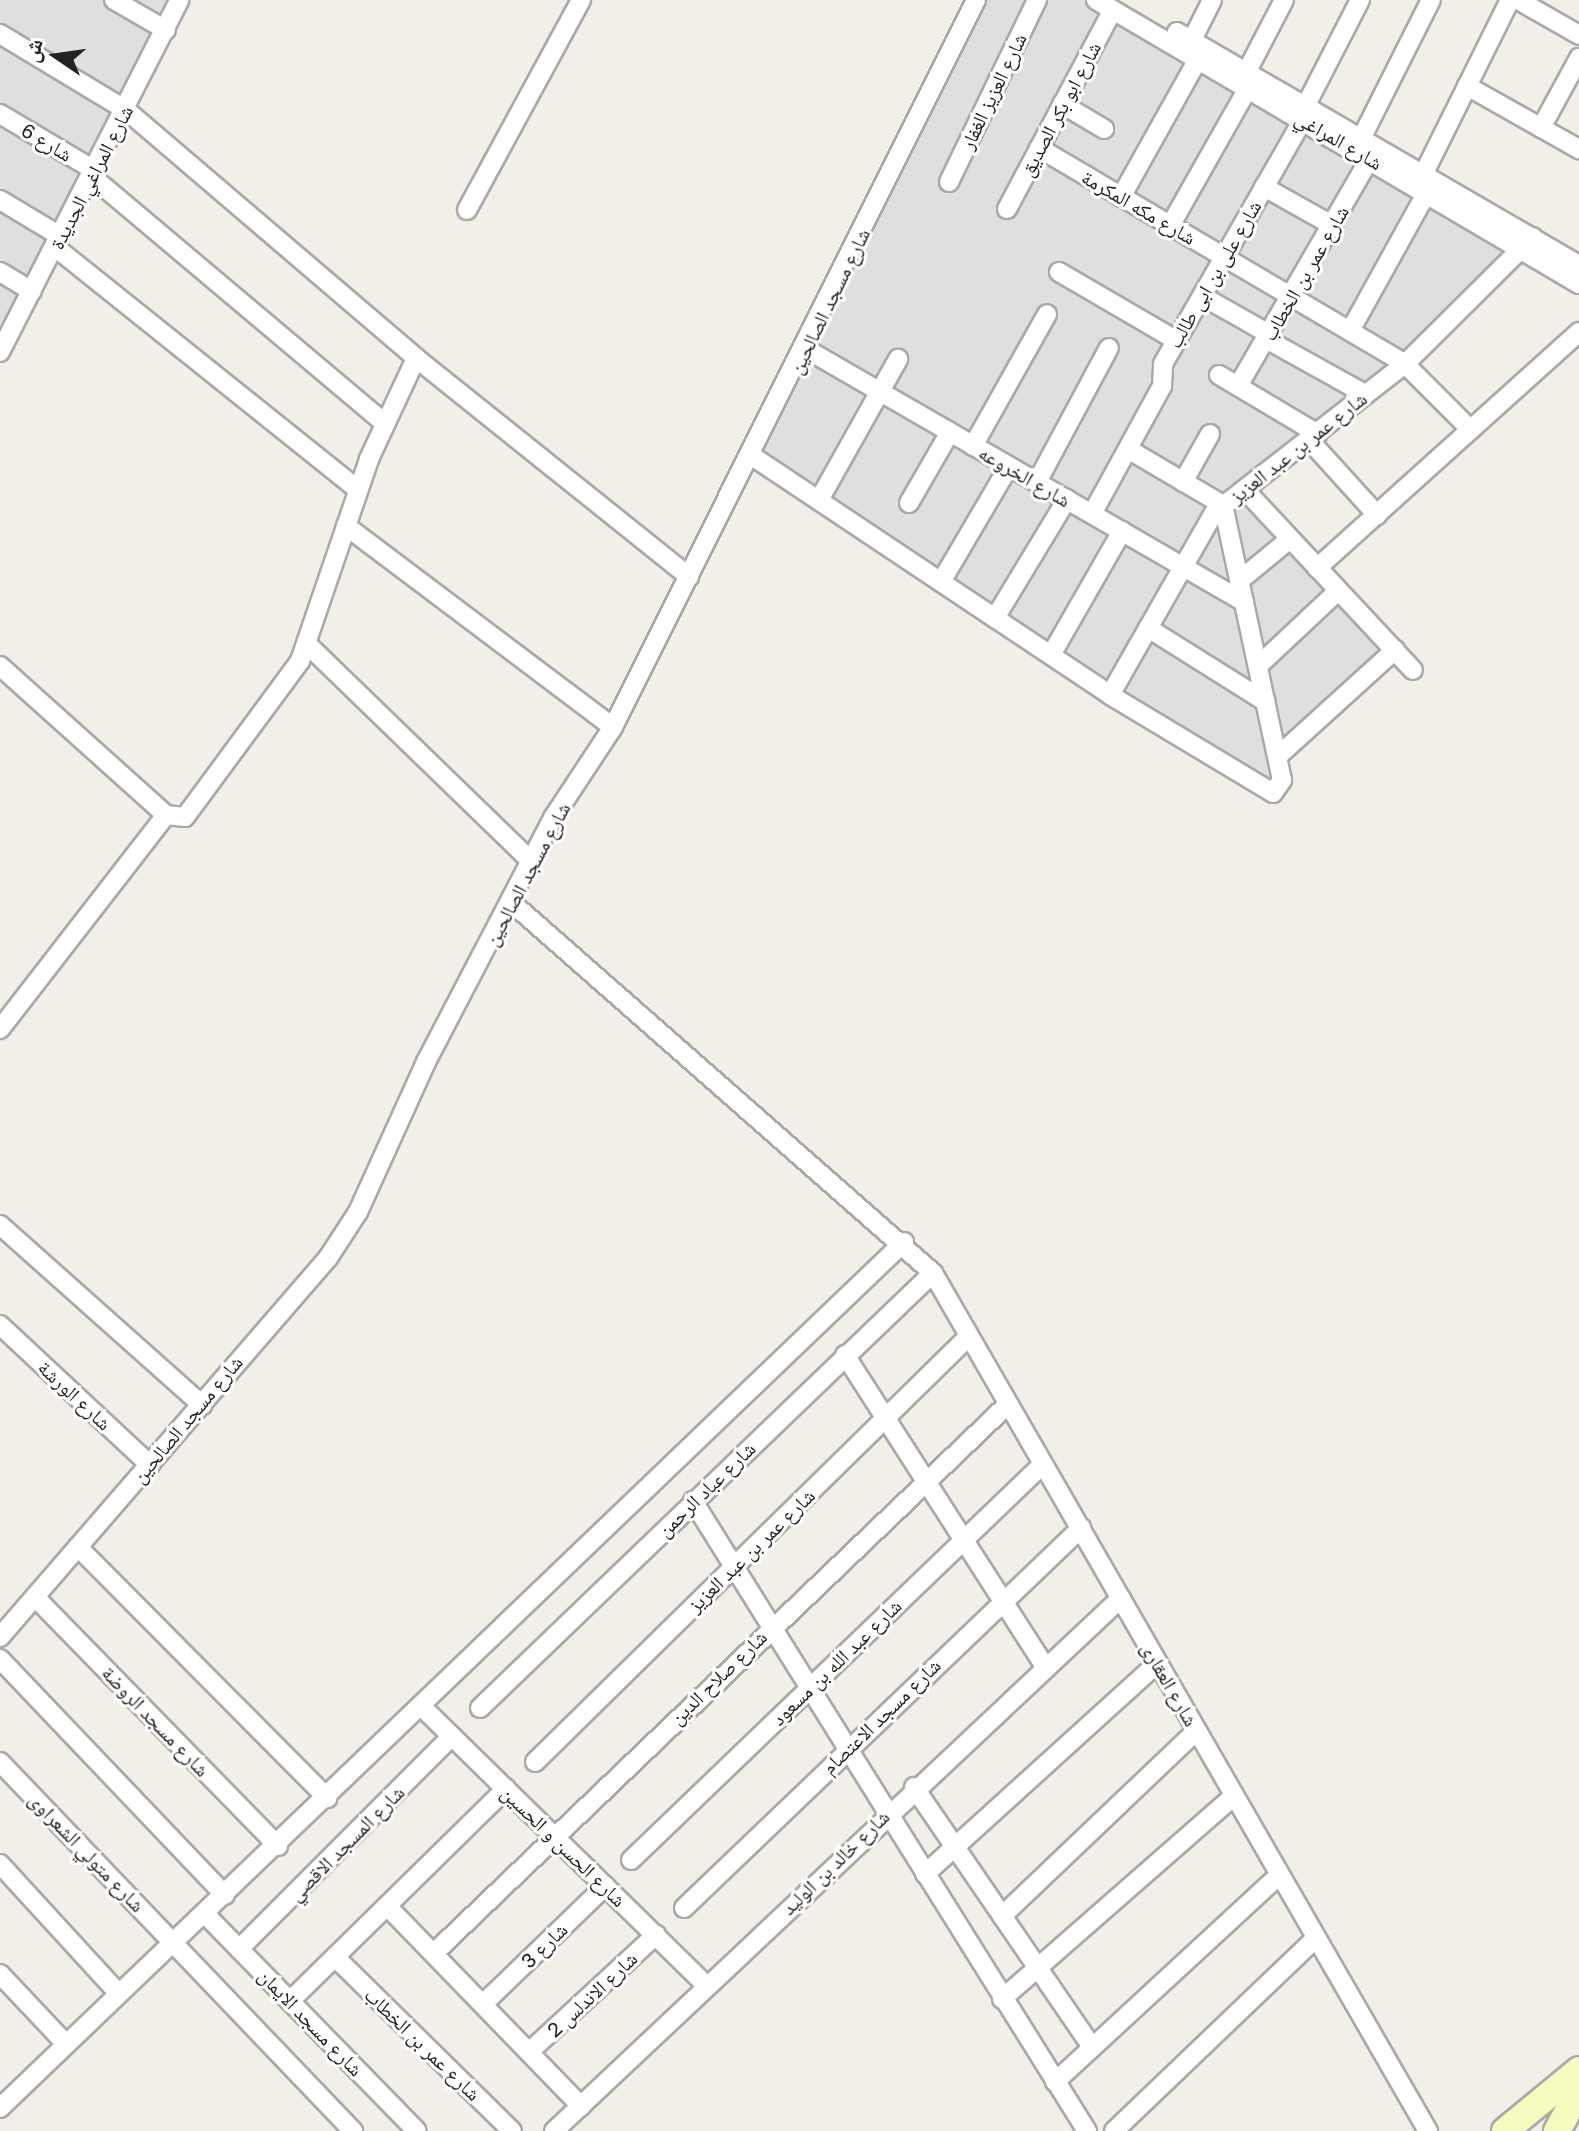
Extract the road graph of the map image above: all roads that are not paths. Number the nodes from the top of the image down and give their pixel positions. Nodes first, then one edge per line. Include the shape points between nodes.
1 (114, 0) edge
2 (179, 0) edge
3 (581, 0) edge
4 (976, 0) edge
5 (1037, 0) edge
6 (1096, 0) edge
7 (1212, 0) edge
8 (1284, 0) edge
9 (1360, 0) edge
10 (1431, 0) edge
11 (1510, 0) edge
12 (1518, 0) edge
13 (1117, 5) edge
14 (166, 30) junction
15 (0, 34) edge
16 (1579, 35) edge
17 (1192, 40) junction
18 (1579, 58) edge
19 (1198, 59) junction
20 (1248, 80) junction
21 (1467, 86) junction
22 (1062, 104) junction
23 (126, 110) junction
24 (1304, 113) junction
25 (0, 114) edge
26 (1541, 128) junction
27 (1104, 129) dead end
28 (1362, 137) junction
29 (1039, 148) junction
30 (1579, 149) edge
31 (1370, 158) junction
32 (93, 173) junction
33 (1429, 180) junction
34 (949, 182) dead end
35 (1264, 187) junction
36 (1121, 197) junction
37 (0, 200) edge
38 (1007, 209) dead end
39 (467, 210) dead end
40 (1332, 225) junction
41 (1170, 226) junction
42 (57, 241) junction
43 (1528, 242) junction
44 (1224, 258) junction
45 (1579, 265) edge
46 (0, 272) edge
47 (1059, 272) dead end
48 (1579, 284) edge
49 (32, 291) junction
50 (1202, 296) junction
51 (1291, 297) junction
52 (1047, 314) dead end
53 (6, 328) edge
54 (1350, 331) junction
55 (1579, 332) edge
56 (1268, 336) junction
57 (1176, 340) junction
58 (1109, 348) dead end
59 (806, 349) junction
60 (0, 352) edge
61 (416, 358) junction
62 (898, 359) dead end
63 (1405, 364) junction
64 (1219, 375) dead end
65 (1238, 386) junction
66 (880, 392) junction
67 (1365, 394) junction
68 (384, 423) junction
69 (1471, 430) junction
70 (950, 432) junction
71 (1210, 434) dead end
72 (1314, 437) junction
73 (973, 446) junction
74 (1128, 449) junction
75 (752, 456) junction
76 (1009, 466) junction
77 (1037, 482) junction
78 (1183, 482) junction
79 (358, 490) junction
80 (1245, 490) junction
81 (1067, 499) junction
82 (819, 500) junction
83 (909, 503) dead end
84 (1223, 505) junction
85 (1092, 514) junction
86 (1377, 515) junction
87 (346, 526) junction
88 (1122, 531) junction
89 (1290, 539) junction
90 (1182, 566) junction
91 (1317, 568) junction
92 (689, 577) junction
93 (1239, 581) junction
94 (941, 582) junction
95 (1338, 591) junction
96 (1244, 602) junction
97 (995, 618) junction
98 (1148, 628) junction
99 (308, 645) junction
100 (1395, 650) junction
101 (1051, 655) junction
102 (0, 666) edge
103 (1258, 666) junction
104 (1413, 670) dead end
105 (1110, 695) junction
106 (1266, 702) junction
107 (613, 727) junction
108 (1278, 756) junction
109 (166, 815) junction
110 (530, 860) junction
111 (511, 902) junction
112 (0, 1029) edge
113 (0, 1225) edge
114 (904, 1242) junction
115 (933, 1273) junction
116 (0, 1325) edge
117 (967, 1338) junction
118 (845, 1355) junction
119 (202, 1405) junction
120 (1007, 1405) junction
121 (885, 1419) junction
122 (150, 1465) junction
123 (1042, 1465) junction
124 (925, 1480) junction
125 (693, 1501) junction
126 (1081, 1528) junction
127 (963, 1539) junction
128 (78, 1547) junction
129 (734, 1567) junction
130 (35, 1597) junction
131 (1121, 1598) junction
132 (1003, 1601) junction
133 (771, 1626) junction
134 (0, 1637) edge
135 (0, 1659) edge
136 (1158, 1663) junction
137 (1045, 1666) junction
138 (809, 1688) junction
139 (421, 1706) junction
140 (480, 1708) dead end
141 (1197, 1730) junction
142 (452, 1736) junction
143 (847, 1748) junction
144 (0, 1762) edge
145 (535, 1762) dead end
146 (914, 1787) junction
147 (506, 1789) junction
148 (1234, 1796) junction
149 (327, 1798) junction
150 (887, 1812) junction
151 (554, 1836) junction
152 (278, 1846) junction
153 (955, 1847) junction
154 (631, 1860) dead end
155 (0, 1864) edge
156 (925, 1874) junction
157 (1279, 1875) junction
158 (605, 1886) junction
159 (225, 1895) junction
160 (387, 1906) junction
161 (684, 1908) dead end
162 (205, 1914) junction
163 (1002, 1916) junction
164 (656, 1935) junction
165 (1316, 1938) junction
166 (174, 1942) junction
167 (239, 1949) junction
168 (434, 1953) junction
169 (335, 1957) junction
170 (1037, 1968) junction
171 (0, 1974) edge
172 (707, 1986) junction
173 (119, 1994) junction
174 (1002, 1999) junction
175 (290, 2001) junction
176 (483, 2004) junction
177 (66, 2044) junction
178 (1092, 2047) junction
179 (529, 2052) junction
180 (1579, 2070) edge
181 (0, 2081) edge
182 (1055, 2082) junction
183 (1579, 2091) edge
184 (7, 2102) edge
185 (581, 2106) junction
186 (1579, 2114) edge
187 (353, 2131) edge
188 (417, 2131) edge
189 (512, 2131) edge
190 (554, 2131) edge
191 (1087, 2131) edge
192 (1114, 2131) edge
193 (1428, 2131) edge
194 (1505, 2131) edge
195 (1558, 2131) edge

1 - 14 street
2 - 14 street, شارع المراغي الجديدة
3 - 39 street
4 - 59 street, شارع مسجد الصالحين
5 - 34 street, شارع العزيز الغفار
6 - 13 street, شارع المراغي
7 - 17 street
8 - 20 street
9 - 24 street, شارع على بن ابى طالب
10 - 28 street
11 - 21 street
12 - 16 street
13 - 17 street, شارع المراغي
13 - 19 street, شارع المراغي
13 - 22 street, شارع ابو بكر الصديق
14 - 23 street, شارع المراغي الجديدة
15 - 23 street
17 - 20 street, شارع المراغي
18 - 26 street
19 - 20 street, شارع المراغي
19 - 36 street
20 - 24 street, شارع المراغي
20 - 41 street
21 - 26 street
21 - 33 street
22 - 27 street
22 - 29 street, شارع ابو بكر الصديق
23 - 32 street, شارع المراغي الجديدة
23 - 61 street
24 - 28 street, شارع المراغي
24 - 31 street, شارع المراغي
24 - 35 street, شارع على بن ابى طالب
25 - 32 street, شارع 6
26 - 30 street
28 - 33 street, شارع المراغي
29 - 36 street, شارع مكه المكرمة
29 - 38 street, شارع ابو بكر الصديق
31 - 33 street, شارع المراغي
31 - 40 street, شارع عمر بن الخطاب
32 - 42 street, شارع المراغي الجديدة
32 - 68 street, شارع 6
33 - 43 street, شارع المراغي
33 - 54 street
35 - 40 street
35 - 44 street, شارع على بن ابى طالب
36 - 41 street, شارع مكه المكرمة
37 - 42 street
40 - 51 street, شارع عمر بن الخطاب
41 - 44 street, شارع مكه المكرمة
42 - 49 street, شارع المراغي الجديدة
42 - 79 street
43 - 45 street, شارع المراغي
43 - 48 street, شارع المراغي
43 - 63 street, شارع عمر بن عبد العزيز
44 - 50 street, شارع على بن ابى طالب
44 - 51 street, شارع مكه المكرمة
46 - 49 street
47 - 57 street
49 - 53 street, شارع المراغي الجديدة
50 - 56 street
50 - 57 street, شارع على بن ابى طالب
51 - 54 street, شارع مكه المكرمة
51 - 56 street, شارع عمر بن الخطاب
52 - 73 street
53 - 60 street, شارع المراغي الجديدة
54 - 63 street, شارع مكه المكرمة
55 - 69 street
56 - 65 street, شارع عمر بن الخطاب
56 - 67 street
57 - 74 street, شارع على بن ابى طالب via 1160,369 1162,386
58 - 77 street
59 - 66 street, شارع الخروعه
59 - 75 street, شارع مسجد الصالحين
61 - 68 street
61 - 92 street
62 - 66 street
63 - 67 street, شارع عمر بن عبد العزيز
63 - 69 street, شارع مكه المكرمة
64 - 65 street
65 - 72 street
66 - 70 street, شارع الخروعه
66 - 82 street
67 - 72 street, شارع عمر بن عبد العزيز
68 - 79 street
69 - 86 street
70 - 73 street, شارع الخروعه
70 - 83 street
71 - 78 street
72 - 80 street, شارع عمر بن عبد العزيز
72 - 86 street
73 - 76 street, شارع الخروعه
74 - 78 street
74 - 85 street, شارع على بن ابى طالب
75 - 82 street
75 - 92 street, شارع مسجد الصالحين
76 - 77 street, شارع الخروعه
76 - 94 street
77 - 81 street, شارع الخروعه
78 - 84 street
79 - 87 street
80 - 84 street, شارع عمر بن عبد العزيز
80 - 89 street
81 - 85 street, شارع الخروعه
81 - 97 street
82 - 94 street
84 - 90 street, شارع عمر بن عبد العزيز
84 - 93 street
85 - 88 street, شارع الخروعه
86 - 91 street
87 - 99 street
87 - 107 street
88 - 90 street, شارع الخروعه
88 - 101 street
89 - 91 street
89 - 93 street
90 - 96 street, شارع الخروعه
90 - 98 street, شارع عمر بن عبد العزيز
91 - 95 street
92 - 107 street, شارع مسجد الصالحين
93 - 96 street
94 - 97 street
95 - 100 street
95 - 103 street
96 - 103 street
97 - 101 street
98 - 105 street, شارع عمر بن عبد العزيز
98 - 106 street
99 - 109 street via 191,813 177,820
99 - 110 street
100 - 104 street
100 - 108 street
101 - 105 street
102 - 109 street
103 - 106 street
105 - 108 street via 1265,794 1282,780
106 - 108 street
107 - 110 street, شارع مسجد الصالحين
109 - 112 street
110 - 111 street, شارع مسجد الصالحين
111 - 114 street, شارع العقارى via 792,1155
111 - 119 street, شارع مسجد الصالحين via 358,1212
113 - 119 street
114 - 115 street, شارع العقارى
114 - 139 street
115 - 117 street, شارع العقارى
115 - 118 street, شارع عباد الرحمن
116 - 122 street, شارع الورشة
117 - 120 street, شارع العقارى
117 - 121 street, شارع عمر بن عبد العزيز
118 - 121 street
118 - 125 street, شارع عباد الرحمن
119 - 122 street, شارع مسجد الصالحين
120 - 123 street, شارع العقارى
120 - 124 street, شارع صلاح الدين
121 - 124 street
121 - 129 street, شارع عمر بن عبد العزيز
122 - 128 street, شارع مسجد الصالحين
123 - 126 street, شارع العقارى
123 - 127 street, شارع عبد الله بن مسعود
124 - 127 street
124 - 133 street, شارع صلاح الدين
125 - 129 street
125 - 140 street, شارع عباد الرحمن
126 - 131 street, شارع العقارى
126 - 132 street, شارع مسجد الاعتصام
127 - 132 street
127 - 138 street, شارع عبد الله بن مسعود
128 - 130 street, شارع مسجد الصالحين
128 - 149 street
129 - 133 street
129 - 145 street, شارع عمر بن عبد العزيز
130 - 134 street, شارع مسجد الصالحين
130 - 152 street, شارع مسجد الروضة
131 - 136 street, شارع العقارى
131 - 137 street, شارع خالد بن الوليد
132 - 137 street
132 - 143 street, شارع مسجد الاعتصام
133 - 138 street
133 - 151 street, شارع صلاح الدين
135 - 159 street
136 - 141 street, شارع العقارى
136 - 153 street
137 - 146 street, شارع خالد بن الوليد
138 - 143 street
138 - 154 street, شارع عبد الله بن مسعود
139 - 142 street, شارع الحسن و الحسين
139 - 149 street
141 - 148 street, شارع العقارى
141 - 163 street
142 - 147 street, شارع الحسن و الحسين
142 - 167 street, شارع المسجد الاقصي
143 - 150 street
143 - 161 street, شارع مسجد الاعتصام
144 - 166 street, شارع متولي الشعراوى
146 - 150 street, شارع خالد بن الوليد
146 - 153 street
147 - 151 street, شارع الحسن و الحسين
147 - 160 street
148 - 157 street, شارع العقارى
148 - 170 street
149 - 152 street
150 - 156 street
150 - 172 street, شارع خالد بن الوليد
151 - 158 street, شارع الحسن و الحسين
151 - 168 street, شارع صلاح الدين
152 - 159 street
153 - 156 street
153 - 163 street
155 - 173 street
156 - 174 street
157 - 165 street, شارع العقارى
157 - 178 street
158 - 164 street, شارع الحسن و الحسين
158 - 176 street, شارع 3
159 - 162 street
160 - 168 street
160 - 169 street
162 - 166 street
162 - 167 street, شارع مسجد الايمان
163 - 170 street
164 - 172 street, شارع الحسن و الحسين
164 - 179 street, شارع الاندلس 2
165 - 192 street
165 - 193 street, شارع العقارى
166 - 173 street
166 - 187 street, شارع متولي الشعراوى
167 - 175 street, شارع مسجد الايمان
168 - 176 street
169 - 175 street
169 - 189 street, شارع عمر بن الخطاب
170 - 174 street
170 - 178 street
171 - 177 street
172 - 185 street, شارع خالد بن الوليد
173 - 177 street
174 - 182 street
175 - 188 street, شارع مسجد الايمان
176 - 179 street
177 - 184 street
178 - 182 street
179 - 185 street
180 - 194 main road
181 - 184 street
182 - 191 street
183 - 195 main road
185 - 190 street, شارع خالد بن الوليد
186 - 195 main road

